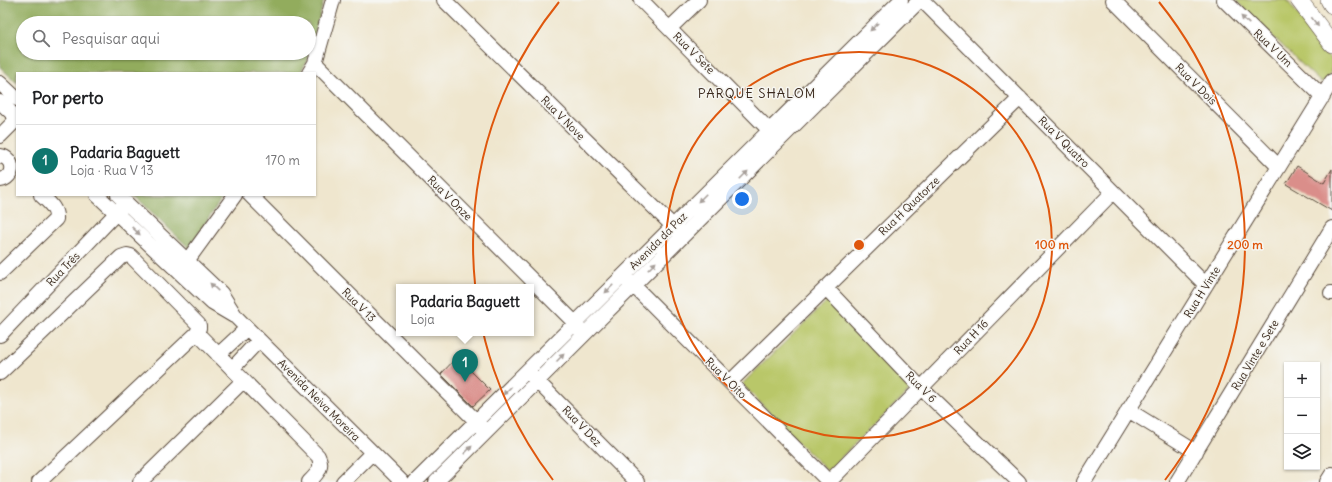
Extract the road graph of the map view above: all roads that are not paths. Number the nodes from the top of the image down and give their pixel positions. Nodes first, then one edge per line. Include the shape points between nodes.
1 (333, 0) edge
2 (444, 0) edge
3 (641, 0) edge
4 (699, 0) edge
5 (901, 0) edge
6 (921, 0) edge
7 (1113, 0) edge
8 (1224, 0) edge
9 (1299, 0) edge
10 (1329, 0) edge
11 (1332, 4) edge
12 (670, 28) junction
13 (1332, 44) edge
14 (316, 55) edge
15 (312, 68) edge
16 (1332, 81) edge
17 (0, 83) edge
18 (1327, 95) edge
19 (15, 97) edge
20 (1020, 98) junction
21 (1, 104) edge
22 (16, 118) edge
23 (16, 120) edge
24 (774, 135) junction
25 (0, 136) edge
26 (0, 156) edge
27 (1279, 167) junction
28 (6, 179) edge
29 (1113, 192) junction
30 (42, 196) edge
31 (98, 196) edge
32 (234, 196) edge
33 (251, 196) edge
34 (122, 199) edge
35 (116, 213) junction
36 (1332, 228) edge
37 (678, 231) junction
38 (187, 261) junction
39 (0, 273) edge
40 (628, 280) junction
41 (1206, 285) junction
42 (826, 288) junction
43 (236, 317) junction
44 (246, 328) junction
45 (580, 328) junction
46 (197, 333) junction
47 (0, 335) edge
48 (259, 340) junction
49 (218, 355) junction
50 (232, 369) junction
51 (0, 373) edge
52 (532, 376) junction
53 (243, 381) junction
54 (730, 382) junction
55 (921, 388) junction
56 (1128, 410) junction
57 (476, 421) junction
58 (486, 432) junction
59 (1196, 452) junction
60 (372, 453) junction
61 (425, 472) junction
62 (1332, 474) edge
63 (441, 480) edge
64 (39, 482) edge
65 (140, 482) edge
66 (309, 482) edge
67 (343, 482) edge
68 (402, 482) edge
69 (415, 482) edge
70 (637, 482) edge
71 (829, 482) edge
72 (1019, 482) edge
73 (1084, 482) edge
74 (1178, 482) edge
75 (1327, 482) edge

1 - 14 street
2 - 37 street, Rua V Nove
3 - 12 street, Rua V Sete
4 - 12 street
5 -> 24 street, Avenida da Paz
6 - 20 street, Rua V Quatro
6 - 24 street, Avenida da Paz
7 - 27 street, Rua V Dois
18 -> 8 street, Rua V Um
9 -> 13 main road
10 - 11 main road
12 - 24 street, Rua V Sete
15 - 45 street, Rua V Onze
16 - 18 street, Rua H Vinte
17 - 19 street
18 - 27 street, Rua H Vinte
19 - 21 street
20 - 29 street, Rua V Quatro
20 - 42 street, Rua H Quatorze
21 - 22 street
23 - 25 street
24 - 37 street, Avenida da Paz
26 - 28 street via 9,160 11,164
27 - 41 street, Rua H Vinte
29 - 41 street, Rua V Quatro
29 - 55 street, Rua H 16
30 - 39 street via 54,208 57,213 56,219
31 - 35 street, Avenida Neiva Moreira
32 - 38 street
33 - 57 street, Rua V 13
34 - 35 street, Rua Três
34 - 38 street, Avenida Neiva Moreira
35 -> 43 street, Avenida Neiva Moreira via 212,303
35 - 47 street, Rua Três
36 - 59 street, Rua Vinte e Sete
37 - 40 street, Avenida da Paz
43 -> 38 street, Avenida Neiva Moreira via 221,294
40 - 45 street, Avenida da Paz
40 - 54 street, Rua V Oito
41 - 56 street, Rua H Vinte
42 - 54 street, Rua H Quatorze
42 - 55 street, Rua V 6
43 - 44 street, Avenida Neiva Moreira
44 - 48 street, Avenida Neiva Moreira
44 - 49 street
45 - 52 street, Avenida da Paz
46 - 49 street
46 - 51 street via 200,328 198,323 127,254
46 - 64 street
48 - 50 street
48 - 60 street, Avenida Neiva Moreira
49 - 50 street
50 - 53 street
52 -> 57 street, Avenida da Paz
52 - 58 street, Avenida da Paz
52 - 70 street, Rua V Dez
53 - 65 street
53 - 66 street via 319,459 320,470
54 - 71 street, Rua V Oito
55 - 71 street, Rua H 16
55 - 72 street, Rua V 6
56 - 59 street
56 - 73 street, Rua H Vinte
57 - 58 street, Rua V 13
57 - 61 street, Avenida da Paz
63 -> 58 street, Avenida da Paz
59 - 74 street, Rua Vinte e Sete
60 - 67 street
60 - 68 street, Avenida Neiva Moreira
61 - 63 street
61 - 69 street, Avenida da Paz
62 - 75 street

